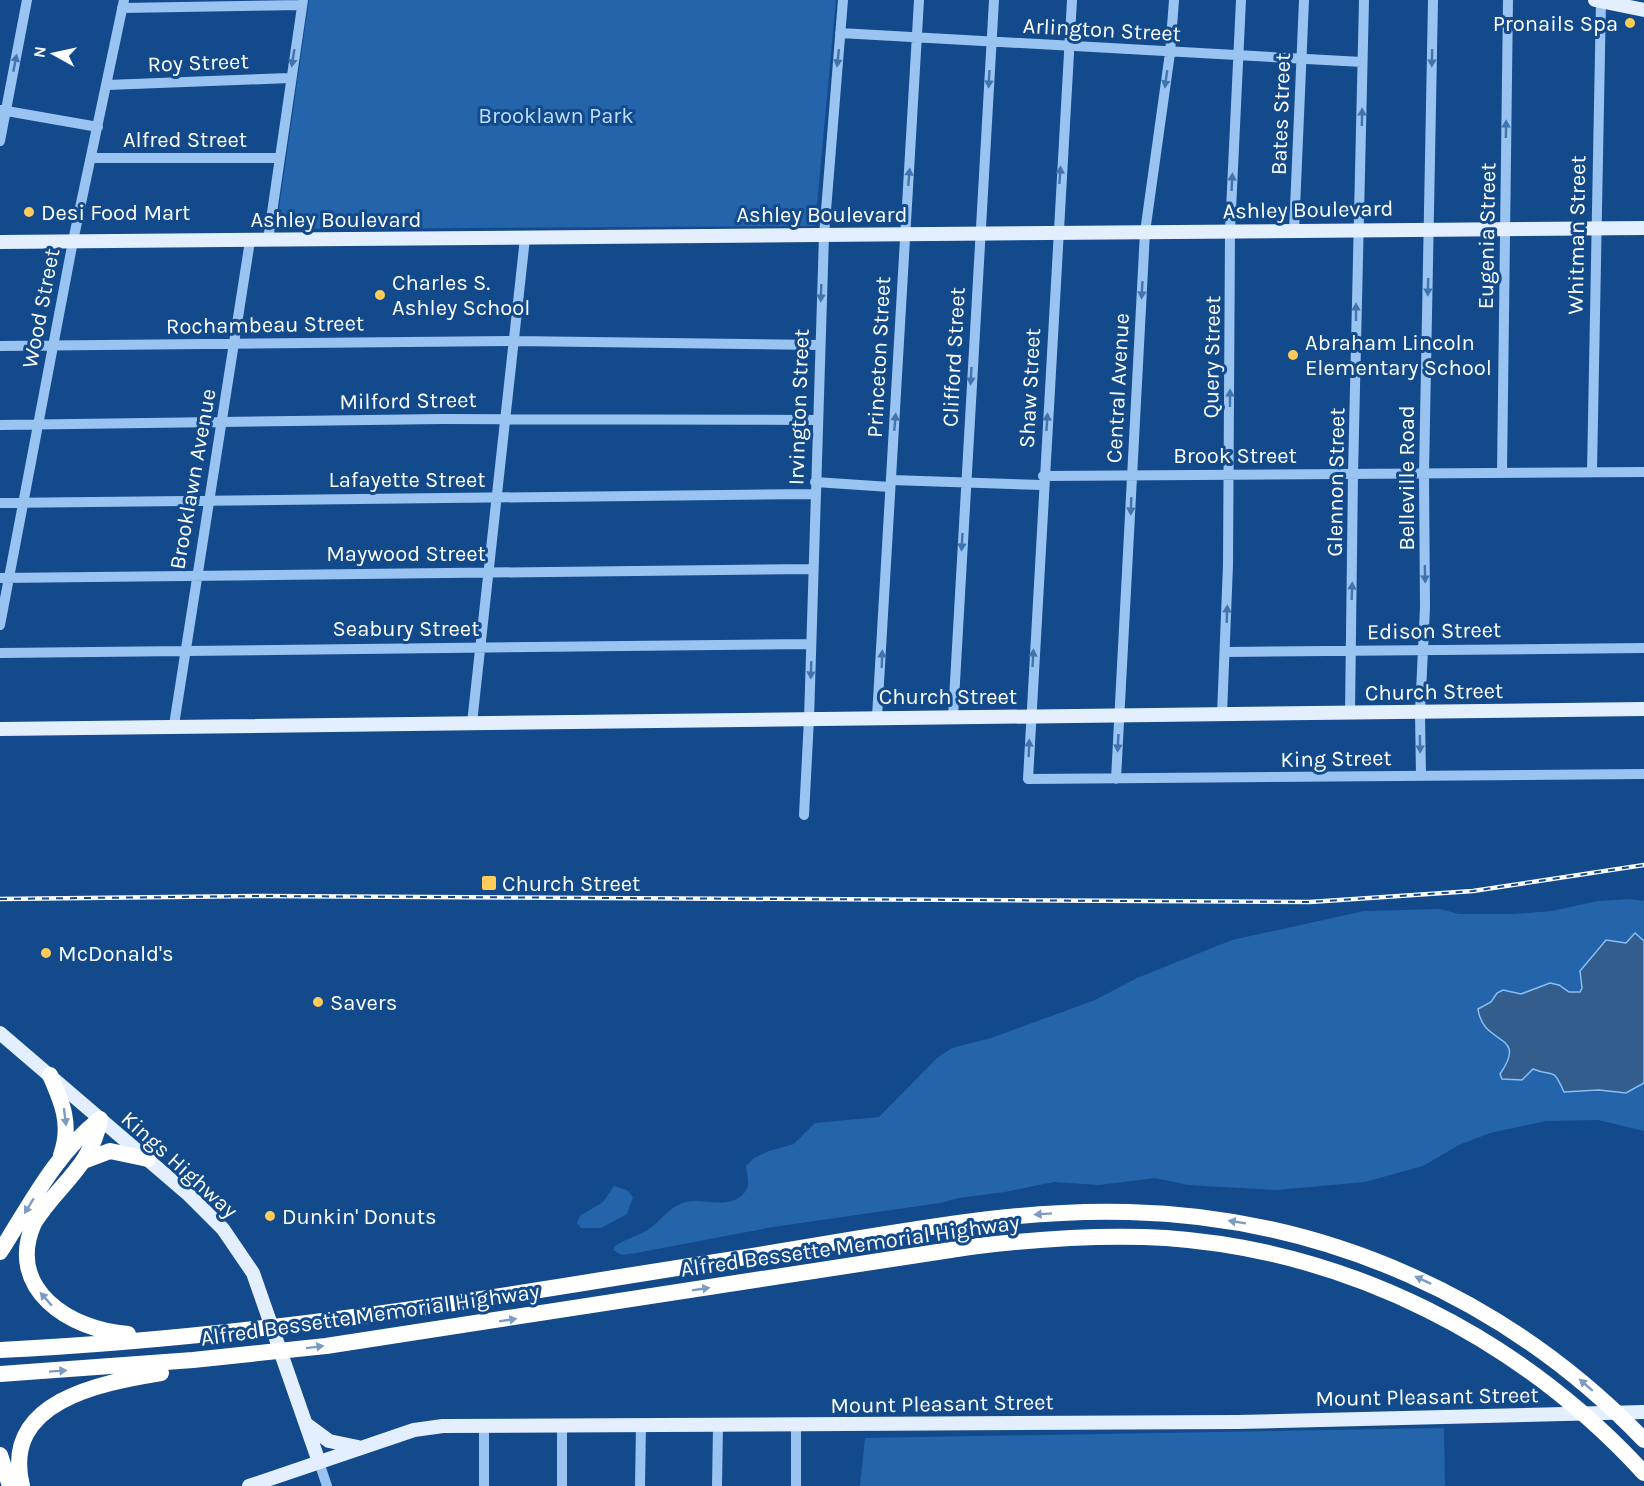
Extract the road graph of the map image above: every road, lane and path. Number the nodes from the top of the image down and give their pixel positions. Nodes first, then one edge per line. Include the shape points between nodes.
1 (27, 0) edge
2 (843, 0) edge
3 (919, 0) edge
4 (994, 0) edge
5 (1072, 0) edge
6 (1174, 0) edge
7 (1241, 0) edge
8 (1304, 0) edge
9 (1365, 0) edge
10 (1433, 0) edge
11 (1508, 0) edge
12 (1599, 1) edge
13 (302, 2) edge
14 (123, 4) edge
15 (1644, 10) edge
16 (840, 33) junction
17 (916, 38) junction
18 (991, 42) junction
19 (1068, 46) junction
20 (1170, 53) junction
21 (1239, 56) junction
22 (1302, 59) junction
23 (1362, 62) junction
24 (290, 78) junction
25 (107, 85) junction
26 (3, 110) edge
27 (98, 127) junction
28 (0, 141) edge
29 (92, 158) junction
30 (278, 158) junction
31 (1644, 228) edge
32 (1430, 229) junction
33 (1596, 229) junction
34 (1359, 230) junction
35 (1505, 230) junction
36 (1230, 231) junction
37 (1294, 231) junction
38 (1145, 232) junction
39 (824, 234) junction
40 (979, 234) junction
41 (1056, 234) junction
42 (904, 235) junction
43 (525, 238) junction
44 (268, 240) junction
45 (73, 241) junction
46 (250, 241) junction
47 (0, 242) edge
48 (514, 341) junction
49 (235, 344) junction
50 (819, 345) junction
51 (0, 346) edge
52 (53, 346) junction
53 (505, 418) junction
54 (818, 420) junction
55 (222, 423) junction
56 (39, 424) junction
57 (0, 425) edge
58 (1644, 471) edge
59 (1592, 472) junction
60 (1424, 473) junction
61 (1502, 473) junction
62 (1353, 474) junction
63 (1132, 475) junction
64 (1227, 476) junction
65 (1043, 480) junction
66 (814, 482) junction
67 (891, 483) junction
68 (965, 483) junction
69 (814, 494) junction
70 (496, 498) junction
71 (208, 501) junction
72 (25, 502) junction
73 (0, 503) edge
74 (813, 569) junction
75 (488, 572) junction
76 (195, 576) junction
77 (4, 578) edge
78 (0, 625) edge
79 (811, 644) junction
80 (480, 647) junction
81 (1644, 648) edge
82 (184, 650) junction
83 (1351, 651) junction
84 (1423, 651) junction
85 (1226, 652) junction
86 (0, 653) edge
87 (1644, 709) edge
88 (1350, 713) junction
89 (1420, 713) junction
90 (1222, 714) junction
91 (1119, 715) junction
92 (877, 717) junction
93 (953, 717) junction
94 (1030, 717) junction
95 (809, 719) junction
96 (472, 723) junction
97 (174, 725) junction
98 (0, 729) edge
99 (1644, 774) edge
100 (1421, 776) junction
101 (1028, 779) joint
102 (1116, 779) junction
103 (804, 815) dead end
104 (0, 1033) edge
105 (50, 1075) junction
106 (100, 1119) junction
107 (58, 1160) junction
108 (86, 1160) junction
109 (148, 1160) junction
110 (0, 1252) edge
111 (220, 1333) junction
112 (0, 1350) edge
113 (245, 1355) junction
114 (0, 1374) edge
115 (1641, 1412) edge
116 (304, 1422) junction
117 (484, 1425) junction
118 (562, 1425) junction
119 (641, 1425) junction
120 (718, 1425) junction
121 (796, 1426) junction
122 (1644, 1440) edge
123 (363, 1448) junction
124 (0, 1455) edge
125 (319, 1462) junction
126 (1644, 1473) edge
127 (253, 1485) edge
128 (10, 1486) edge
129 (22, 1486) edge
130 (327, 1486) edge
131 (484, 1486) edge
132 (562, 1486) edge
133 (640, 1486) edge
134 (717, 1486) edge
135 (796, 1486) edge

26 -> 1 street
2 - 16 street, Irvington Street
3 - 17 street, Princeton Street
4 - 18 street, Clifford Street
5 - 19 street, Shaw Street
6 - 20 street, Central Avenue
7 - 21 street, Query Street
8 - 22 street, Bates Street
9 - 23 street, Glennon Street
10 -> 32 street, Belleville Road
35 -> 11 street, Eugenia Street
12 - 15 main road
12 - 33 street, Whitman Street
13 - 14 street
13 -> 24 street
14 - 25 street, Wood Street
16 - 17 street, Arlington Street
16 -> 39 street, Irvington Street
17 - 18 street, Arlington Street
42 -> 17 street, Princeton Street
18 - 19 street, Arlington Street
18 -> 40 street, Clifford Street
19 - 20 street, Arlington Street
41 -> 19 street, Shaw Street
20 - 21 street, Arlington Street
20 -> 38 street, Central Avenue
21 - 22 street, Arlington Street
36 -> 21 street, Query Street
22 - 23 street, Arlington Street
22 - 37 street, Bates Street
34 -> 23 street, Glennon Street
24 - 25 street, Roy Street
24 - 30 street
25 - 27 street, Wood Street
26 - 27 street
26 - 28 street
27 - 29 street, Wood Street
29 - 30 street, Alfred Street
29 - 45 street, Wood Street
30 - 44 street
31 - 33 main road, Ashley Boulevard
32 - 34 main road, Ashley Boulevard
32 - 35 main road, Ashley Boulevard
32 -> 60 street, Belleville Road
33 - 35 main road, Ashley Boulevard
33 - 59 street, Whitman Street
34 - 37 main road, Ashley Boulevard
62 -> 34 street, Glennon Street
35 - 61 street, Eugenia Street
36 - 37 main road, Ashley Boulevard
36 - 38 main road, Ashley Boulevard
64 -> 36 street, Query Street
38 - 41 main road, Ashley Boulevard
38 -> 63 street, Central Avenue
39 - 42 main road, Ashley Boulevard
39 - 43 main road, Ashley Boulevard
39 -> 50 street, Irvington Street
40 - 41 main road, Ashley Boulevard
40 - 42 main road, Ashley Boulevard
40 -> 68 street, Clifford Street
65 -> 41 street, Shaw Street
67 -> 42 street, Princeton Street
43 - 44 main road, Ashley Boulevard
43 - 48 street
44 - 46 main road, Ashley Boulevard
45 - 46 main road, Ashley Boulevard
45 - 47 main road, Ashley Boulevard
45 - 52 street, Wood Street
46 - 49 street, Brooklawn Avenue
48 - 49 street, Rochambeau Street
48 - 50 street, Rochambeau Street
48 - 53 street
49 - 52 street, Rochambeau Street
49 - 55 street, Brooklawn Avenue
50 - 54 street, Irvington Street
51 - 52 street, Rochambeau Street
52 - 56 street, Wood Street
53 - 54 street, Milford Street
53 - 55 street, Milford Street
53 - 70 street
54 - 66 street, Irvington Street
55 - 56 street, Milford Street
55 - 71 street, Brooklawn Avenue
56 - 57 street, Milford Street
56 - 72 street, Wood Street
58 - 59 street, Brook Street
59 - 61 street, Brook Street
60 - 61 street, Brook Street
60 - 62 street, Brook Street
60 -> 84 street, Belleville Road
62 - 64 street, Brook Street
83 -> 62 street, Glennon Street
63 - 64 street, Brook Street
63 - 65 street, Brook Street
63 -> 91 street, Central Avenue
85 -> 64 street, Query Street
65 - 68 street, Brook Street
94 -> 65 street, Shaw Street
66 - 67 street, Brook Street
66 - 69 street, Irvington Street
67 - 68 street, Brook Street
92 -> 67 street, Princeton Street
68 -> 93 street, Clifford Street
69 - 70 street, Lafayette Street
69 - 74 street, Irvington Street
70 - 71 street, Lafayette Street
70 - 75 street
71 - 72 street, Lafayette Street
71 - 76 street, Brooklawn Avenue
72 - 73 street, Lafayette Street
72 - 77 street, Wood Street
74 - 75 street, Maywood Street
74 - 79 street, Irvington Street
75 - 76 street, Maywood Street
75 - 80 street
76 - 77 street, Maywood Street
76 - 82 street, Brooklawn Avenue
77 - 78 street, Wood Street
79 - 80 street, Seabury Street
79 -> 95 street, Irvington Street
80 - 82 street, Seabury Street
80 - 96 street
81 - 84 street, Edison Street
82 - 86 street, Seabury Street
82 - 97 street, Brooklawn Avenue
83 - 84 street, Edison Street
83 - 85 street, Edison Street
83 - 88 street, Glennon Street
84 - 89 street, Belleville Road
85 - 90 street, Query Street
87 - 89 main road, Church Street
88 - 89 main road, Church Street
88 - 90 main road, Church Street
89 -> 100 street, Belleville Road
90 - 91 main road, Church Street
91 - 94 main road, Church Street
91 -> 102 street, Central Avenue
92 - 93 main road, Church Street
92 - 95 main road, Church Street
93 - 94 main road, Church Street
101 -> 94 street, Shaw Street
95 - 96 main road, Church Street
95 - 103 street, Irvington Street
96 - 97 main road, Church Street
97 - 98 main road, Church Street
99 - 100 street, King Street
100 - 102 street, King Street
101 - 102 street, King Street
104 - 105 main road, Kings Highway
105 - 106 main road, Kings Highway
105 -> 107 highway via 66,1122
106 - 107 highway
106 - 108 highway
106 - 109 main road, Kings Highway
107 -> 110 highway
108 - 109 highway via 110,1151
111 -> 108 highway via 114,1333 74,1321 47,1301 29,1267 30,1233 46,1204
109 - 116 main road, Kings Highway via 222,1228 253,1273
111 - 112 highway, Alfred Bessette Memorial Highway
122 -> 111 highway, Alfred Bessette Memorial Highway via 1541,1350 1492,1316 1423,1280 1351,1251 1286,1232 1159,1213 1087,1212 974,1221 465,1302
114 -> 113 highway, Alfred Bessette Memorial Highway
113 -> 126 highway, Alfred Bessette Memorial Highway via 477,1325 947,1249 1074,1238 1186,1240 1244,1248 1311,1264 1381,1288 1445,1317 1552,1388
113 - 129 highway via 109,1382 58,1403 37,1419 25,1436 20,1457
115 - 121 main road, Mount Pleasant Street via 1237,1422
116 - 123 main road via 329,1441
116 - 125 main road, Kings Highway
117 - 118 main road, Mount Pleasant Street
117 - 123 main road, Mount Pleasant Street via 424,1428
117 - 131 street
118 - 119 main road, Mount Pleasant Street
118 - 132 street
119 - 120 main road, Mount Pleasant Street
119 - 133 street
120 - 121 main road, Mount Pleasant Street
120 - 134 street
121 - 135 street
123 - 125 main road, Mount Pleasant Street
124 - 128 highway
125 - 127 main road, Mount Pleasant Street
125 - 130 street

